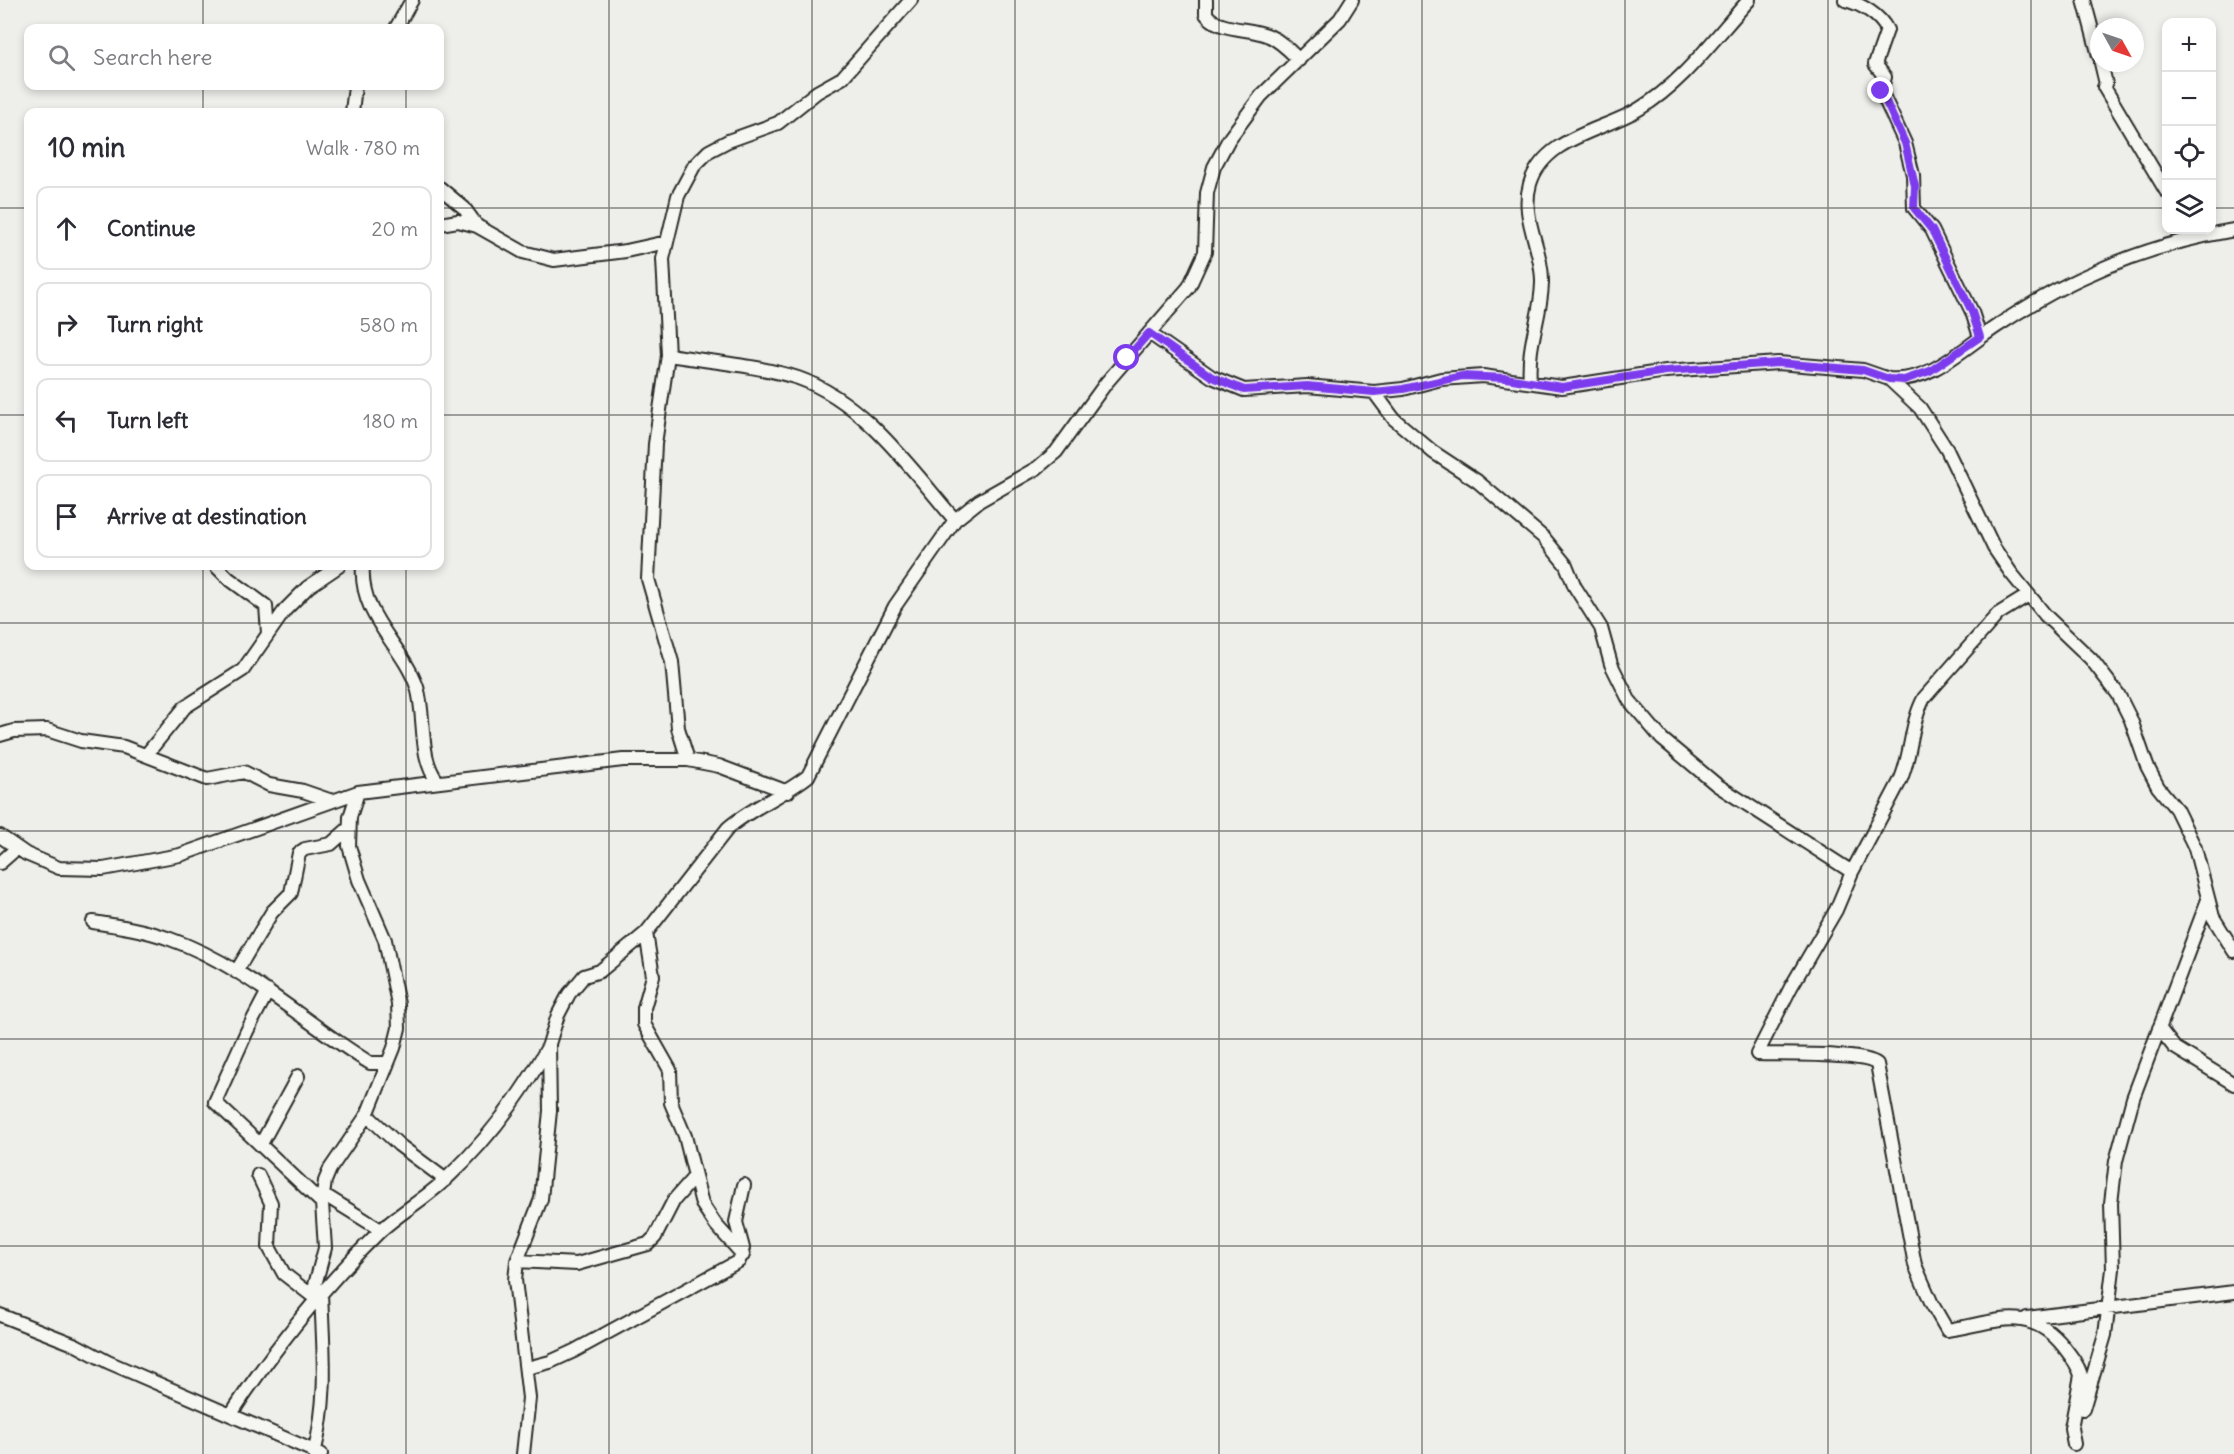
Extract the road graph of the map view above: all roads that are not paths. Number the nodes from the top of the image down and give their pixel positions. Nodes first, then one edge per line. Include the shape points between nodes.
1 (412, 0) edge
2 (911, 0) edge
3 (1206, 0) edge
4 (1352, 0) edge
5 (1749, 0) edge
6 (2084, 0) edge
7 (1856, 1) edge
8 (2090, 22) edge
9 (398, 24) edge
10 (1299, 60) junction
11 (2103, 72) edge
12 (355, 90) edge
13 (352, 108) edge
14 (2162, 184) edge
15 (444, 191) edge
16 (444, 223) edge
17 (477, 226) junction
18 (2234, 230) edge
19 (2216, 231) edge
20 (2190, 234) edge
21 (667, 242) junction
22 (1149, 333) junction
23 (1980, 337) junction
24 (668, 355) junction
25 (1889, 379) junction
26 (1530, 382) junction
27 (1374, 392) junction
28 (955, 520) junction
29 (220, 570) edge
30 (334, 570) edge
31 (364, 570) edge
32 (2027, 596) junction
33 (268, 633) junction
34 (0, 735) edge
35 (147, 755) junction
36 (688, 760) junction
37 (438, 782) junction
38 (358, 792) junction
39 (788, 792) junction
40 (332, 801) junction
41 (348, 829) junction
42 (0, 836) edge
43 (16, 849) junction
44 (0, 863) edge
45 (1851, 872) junction
46 (2207, 902) junction
47 (93, 922) dead end
48 (646, 933) junction
49 (2234, 951) edge
50 (236, 972) junction
51 (268, 991) junction
52 (2159, 1028) junction
53 (549, 1044) junction
54 (2153, 1046) junction
55 (2174, 1047) junction
56 (388, 1063) junction
57 (298, 1076) dead end
58 (2234, 1084) edge
59 (367, 1115) junction
60 (261, 1144) junction
61 (258, 1175) dead end
62 (695, 1176) junction
63 (446, 1180) junction
64 (744, 1185) dead end
65 (322, 1199) junction
66 (381, 1230) junction
67 (742, 1255) junction
68 (517, 1261) junction
69 (2234, 1292) edge
70 (316, 1295) junction
71 (2106, 1307) junction
72 (0, 1314) edge
73 (2021, 1318) junction
74 (527, 1368) junction
75 (231, 1414) junction
76 (2073, 1449) edge
77 (317, 1453) edge
78 (523, 1454) edge

1 - 9 street
2 - 21 street via 842,78 778,123 709,151 683,183
3 - 10 street via 1206,14 1215,24 1267,34
4 - 10 street via 1340,19
5 - 26 street via 1687,72 1663,92 1620,120 1561,145 1538,168 1530,182 1527,200 1542,274 1542,298 1530,346
6 - 8 street
7 - 23 street via 1883,21 1887,30 1875,64 1885,78 1881,91 1905,143 1913,175 1914,208 1932,230
10 - 22 street via 1261,96 1229,139 1214,167 1207,193 1204,252 1198,270 1178,303
11 - 14 street via 2105,85
12 - 13 street
15 - 17 street
16 - 17 street via 458,221
17 - 21 street via 523,252 554,260
18 - 19 street
20 - 23 street via 2079,279
21 - 24 street via 663,259
22 - 27 street via 1212,377 1244,390 1307,386
22 - 28 street via 1106,383 1056,452
23 - 25 street via 1930,371 1904,380
24 - 28 street via 788,375 833,395 889,445
24 - 36 street via 655,444 648,579 672,662 678,728
25 - 26 street via 1863,370 1778,363 1666,371 1562,387
25 - 32 street via 1909,395 1947,450 1994,548
26 - 27 street via 1462,376
27 - 45 street via 1394,419 1433,452 1477,480 1544,538 1566,565 1601,628 1611,664 1629,700 1662,739 1717,785
28 - 39 street via 895,606 853,684 819,760 808,776
29 - 33 street via 266,606
30 - 33 street via 298,597
31 - 37 street via 369,606 407,665 417,689 430,769
32 - 45 street via 1998,614 1924,698 1906,767
32 - 46 street via 2091,659 2118,694 2147,766 2176,809 2195,848 2204,874
33 - 35 street via 243,670 185,707
34 - 35 street via 47,730
35 - 40 street via 207,779 244,772 269,785
36 - 37 street via 624,760
36 - 39 street via 719,766
37 - 38 street
38 - 40 street
38 - 41 street
39 - 48 street via 728,828
40 - 43 street via 180,855 137,864 103,869 58,868
41 - 50 street via 331,844 299,853 291,893 272,912
41 - 56 street via 351,859 385,940 398,1004 399,1028
42 - 43 street
43 - 44 street
45 - 73 street via 1836,910 1757,1054 1842,1056 1876,1063 1915,1265 1932,1304 1947,1330
46 - 49 street
46 - 52 street
47 - 50 street via 172,939
48 - 53 street via 600,971 584,976 558,1015
48 - 62 street via 653,976 644,1024 668,1063 671,1103
50 - 51 street
51 - 56 street via 369,1063
51 - 60 street via 215,1102
52 - 54 street
52 - 55 street
53 - 63 street via 508,1108
53 - 68 street via 551,1101 541,1200
54 - 55 street
54 - 71 street via 2133,1098 2116,1161 2111,1203 2113,1269
55 - 58 street
56 - 59 street
57 - 60 street
59 - 63 street
59 - 65 street via 330,1169
60 - 65 street
61 - 70 street via 271,1203 269,1247 284,1274
62 - 67 street via 702,1204
62 - 68 street via 674,1200 648,1244 577,1264
63 - 66 street
64 - 67 street via 736,1221
65 - 66 street
65 - 70 street via 325,1248
66 - 70 street
67 - 74 street via 736,1263 574,1351
68 - 74 street via 515,1280
69 - 71 street
70 - 75 street
70 - 77 street via 326,1385
71 - 73 street
71 - 76 street via 2102,1351
72 - 75 street
73 - 76 street via 2049,1331 2080,1371 2081,1386 2071,1428
74 - 78 street via 529,1398
75 - 77 street

